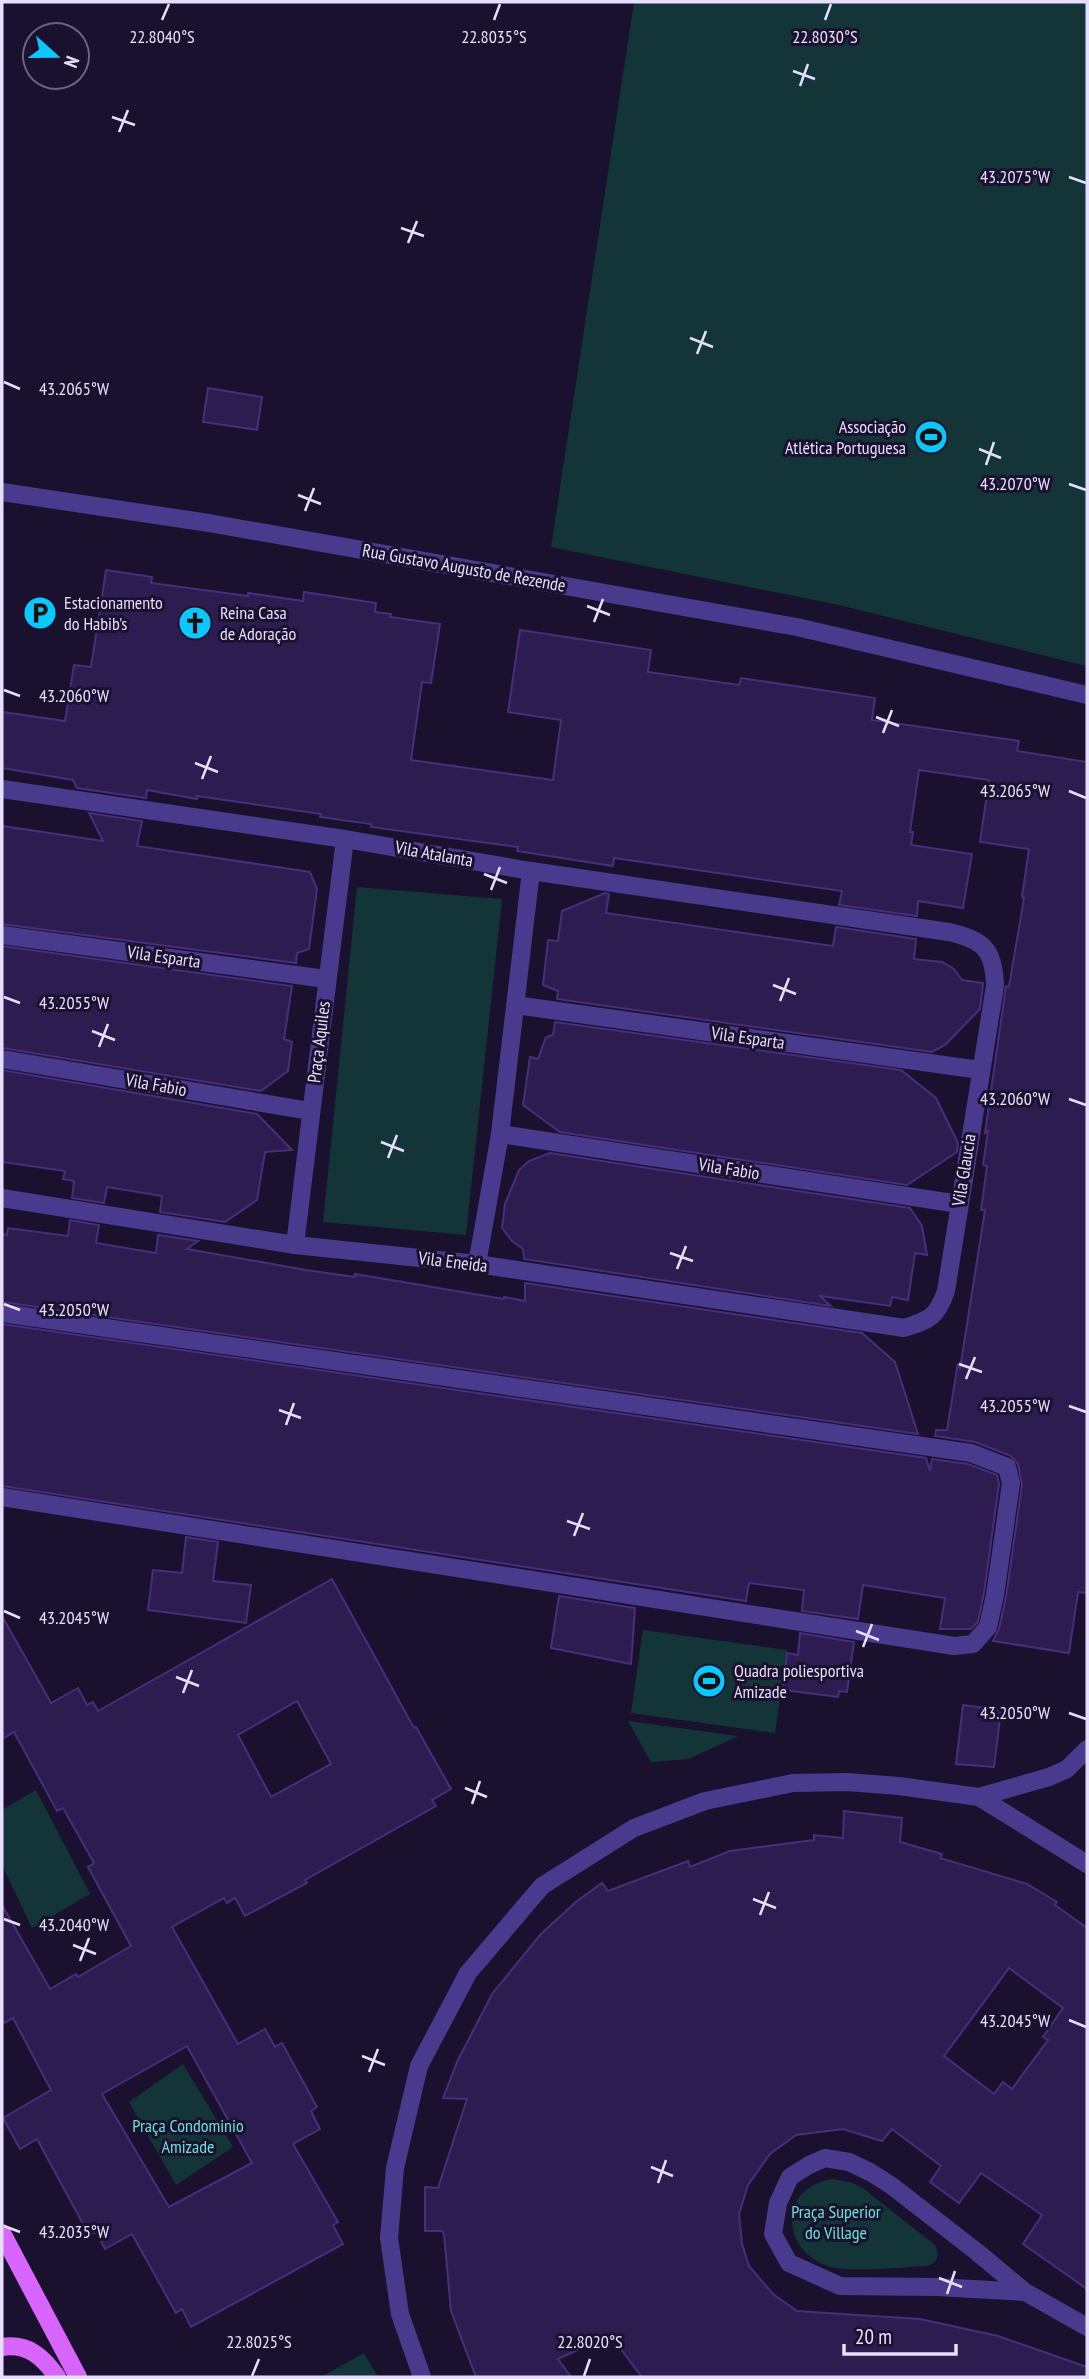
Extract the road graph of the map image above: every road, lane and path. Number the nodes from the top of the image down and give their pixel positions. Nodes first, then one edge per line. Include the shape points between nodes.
1 (2, 492) edge
2 (1087, 695) edge
3 (2, 789) edge
4 (345, 838) junction
5 (531, 871) junction
6 (949, 932) joint
7 (2, 936) edge
8 (326, 979) junction
9 (515, 1005) junction
10 (2, 1059) edge
11 (980, 1070) junction
12 (310, 1111) junction
13 (500, 1134) junction
14 (2, 1198) edge
15 (959, 1204) junction
16 (295, 1245) junction
17 (477, 1264) junction
18 (2, 1313) edge
19 (904, 1328) joint
20 (2, 1497) edge
21 (1087, 1749) edge
22 (979, 1797) junction
23 (1087, 1864) edge
24 (2, 2234) edge
25 (1025, 2292) junction
26 (1087, 2327) edge
27 (2, 2347) edge
28 (57, 2377) edge
29 (78, 2377) edge
30 (422, 2377) edge

1 - 2 street, Rua Gustavo Augusto de Rezende via 209,523 797,627
3 - 4 street, Vila Atalanta
4 - 5 street, Vila Atalanta
4 - 8 street, Praça Aquiles
5 - 6 street, Vila Atalanta
5 - 9 street
6 - 11 street, Vila Glaucia via 971,937 987,950 995,968
7 - 8 street, Vila Esparta
8 - 12 street, Praça Aquiles
9 - 11 street, Vila Esparta
9 - 13 street
10 - 12 street, Vila Fabio
11 - 15 street, Vila Glaucia
12 - 16 street, Praça Aquiles
13 - 15 street, Vila Fabio
13 - 17 street
14 - 16 street, Vila Eneida
15 - 19 street, Vila Glaucia via 940,1308 922,1323
16 - 17 street, Vila Eneida
17 - 19 street, Vila Eneida
18 - 20 street via 971,1453 1007,1467 1011,1483 988,1627 973,1644 954,1646
21 - 22 street via 1067,1769
22 - 23 street
22 - 30 street via 847,1782 793,1783 705,1801 634,1828 542,1886 468,1973 419,2066 395,2168 389,2238 400,2314
24 - 29 main road
25 - 25 street via 892,2186 849,2162 825,2158 809,2165 790,2177 778,2203 773,2234 789,2263 840,2286
25 - 26 street
27 - 28 main road via 36,2353

